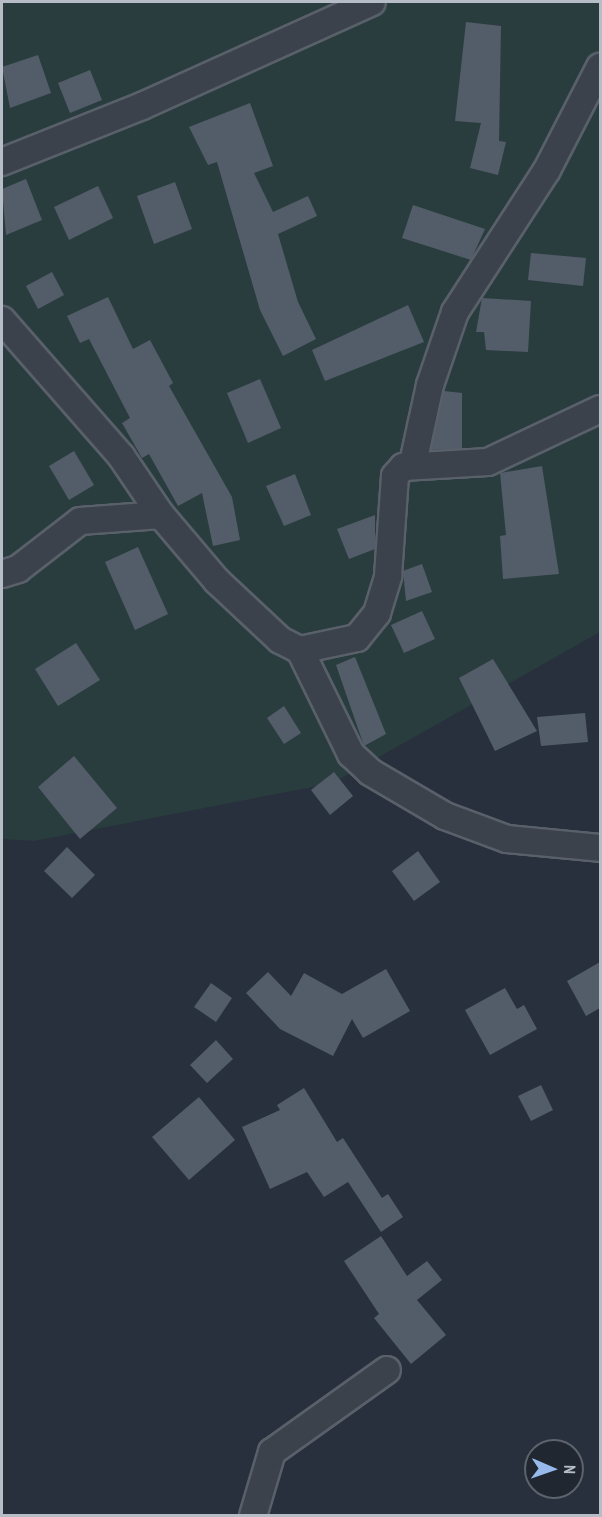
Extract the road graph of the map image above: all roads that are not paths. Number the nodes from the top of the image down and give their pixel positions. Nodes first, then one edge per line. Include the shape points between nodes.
1 (372, 2) edge
2 (600, 67) edge
3 (2, 162) edge
4 (2, 320) edge
5 (600, 409) edge
6 (413, 464) junction
7 (161, 515) junction
8 (2, 574) edge
9 (300, 650) junction
10 (600, 848) edge
11 (387, 1370) dead end
12 (253, 1515) edge

1 - 3 street via 142,106
2 - 6 street via 547,170 455,312 430,384
4 - 7 street via 121,456
5 - 6 street via 488,462
6 - 9 street via 395,476 388,576 377,614 357,638
7 - 8 street via 80,521 18,569
7 - 9 street via 217,581 280,640
9 - 10 street via 351,754 370,772 445,816 507,839
11 - 12 street via 272,1452

